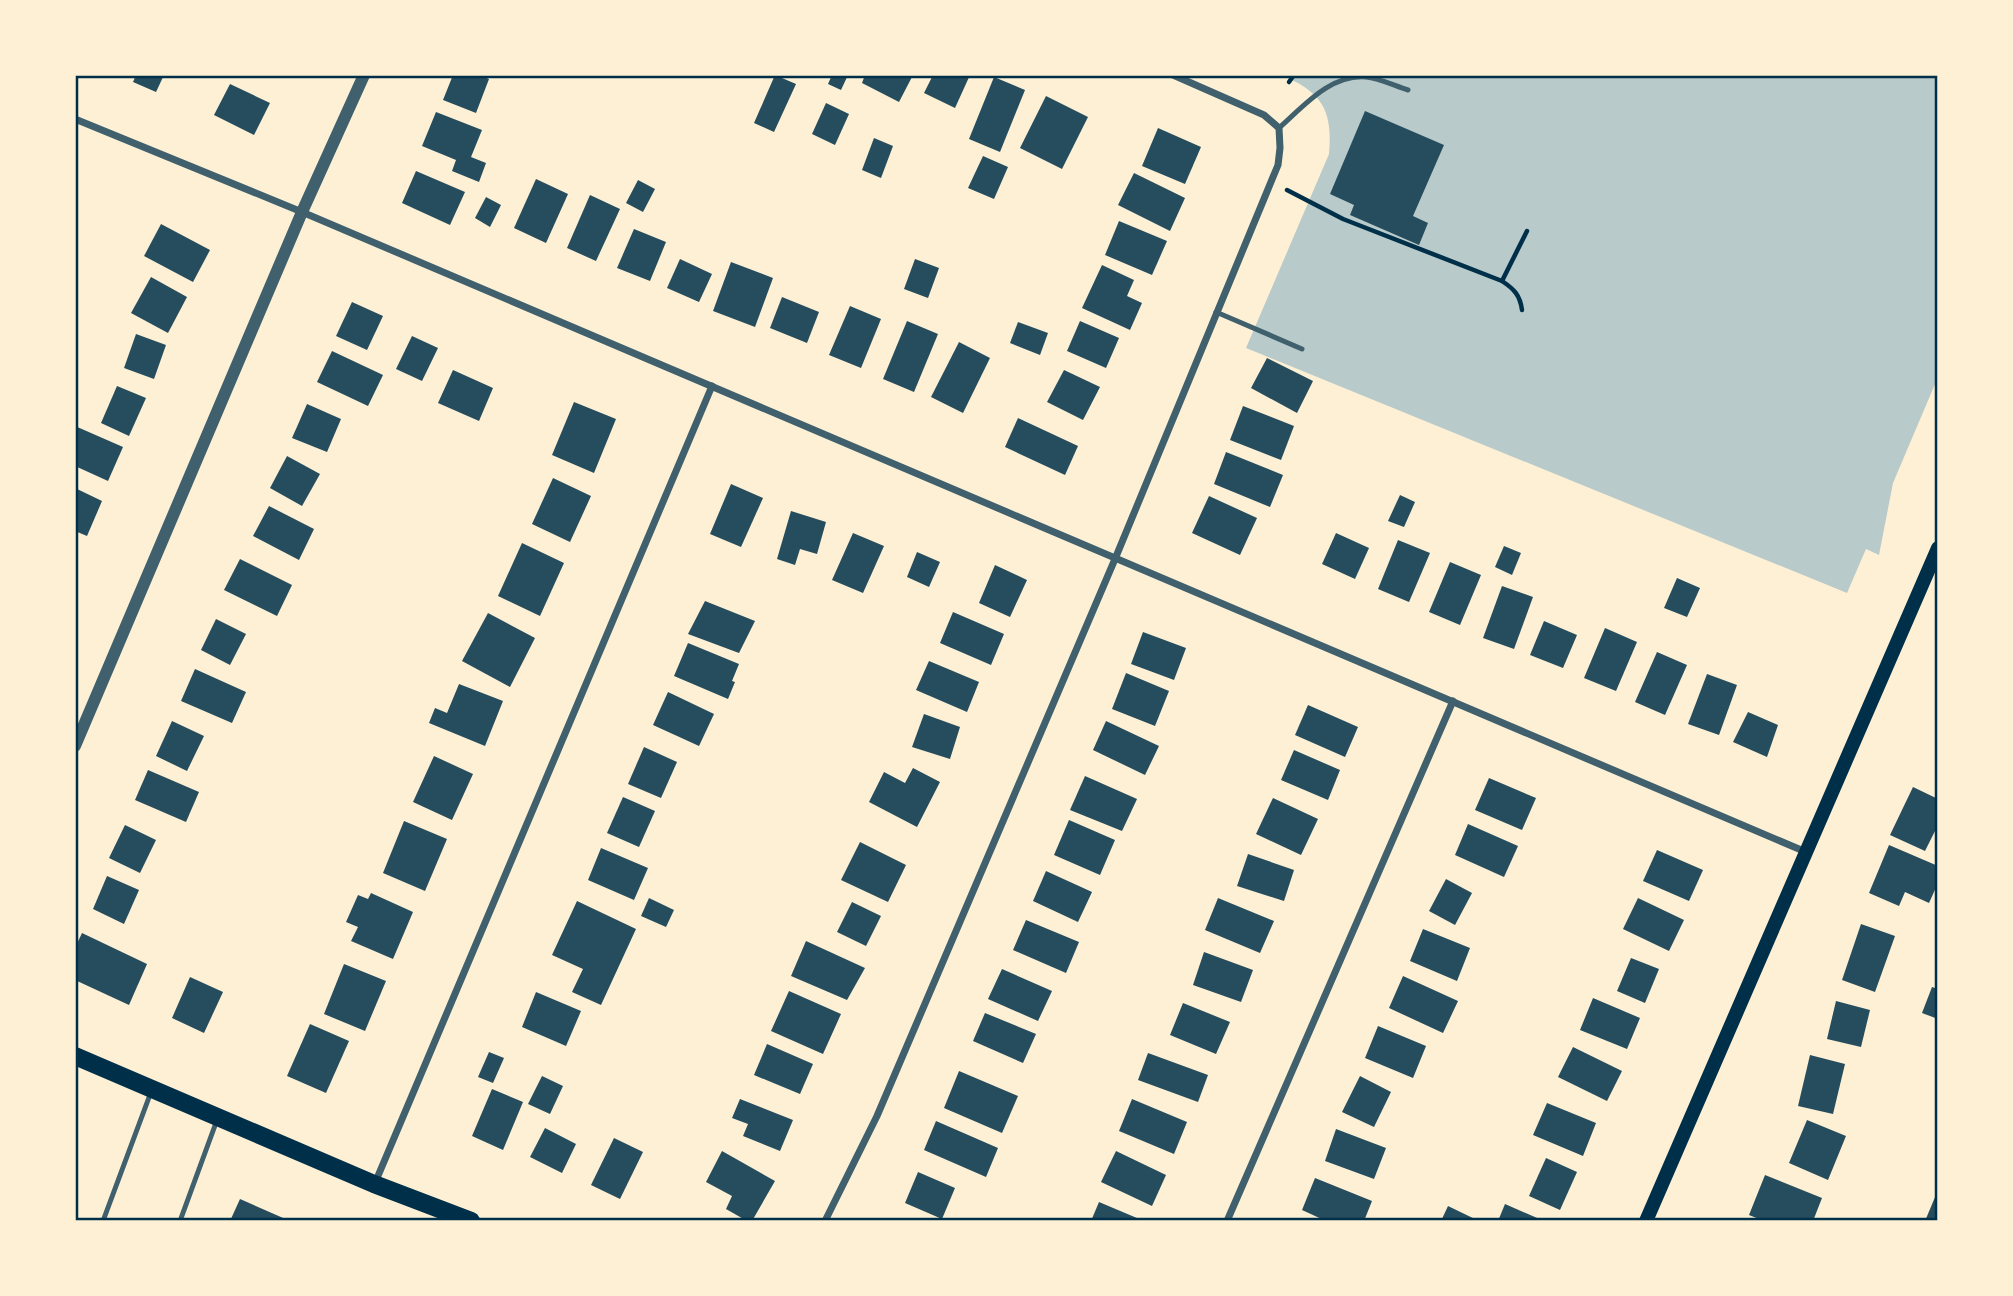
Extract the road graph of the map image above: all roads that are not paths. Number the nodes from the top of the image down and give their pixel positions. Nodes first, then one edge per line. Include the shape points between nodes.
1 (364, 75) edge
2 (1173, 75) edge
3 (1408, 90) dead end
4 (75, 119) edge
5 (1279, 128) junction
6 (302, 212) junction
7 (1216, 312) junction
8 (1302, 349) dead end
9 (712, 386) junction
10 (1938, 548) edge
11 (1115, 559) junction
12 (1453, 701) junction
13 (75, 746) edge
14 (1806, 852) junction
15 (75, 1056) edge
16 (152, 1089) junction
17 (218, 1117) junction
18 (374, 1184) junction
19 (103, 1221) edge
20 (180, 1221) edge
21 (471, 1221) edge
22 (825, 1221) edge
23 (1227, 1221) edge
24 (1646, 1221) edge

1 - 6 street
2 - 5 street via 1264,115
3 - 5 lane via 1366,77 1345,80 1327,86
4 - 6 street
5 - 7 street via 1278,165
6 - 9 street
6 - 13 street
7 - 8 lane
7 - 11 street
9 - 11 street
9 - 18 street
10 - 14 main road
11 - 12 street
11 - 22 street via 877,1116
12 - 14 street
12 - 23 street
14 - 24 main road
15 - 16 main road
16 - 17 main road
16 - 19 lane
17 - 18 main road
17 - 20 lane
18 - 21 main road

